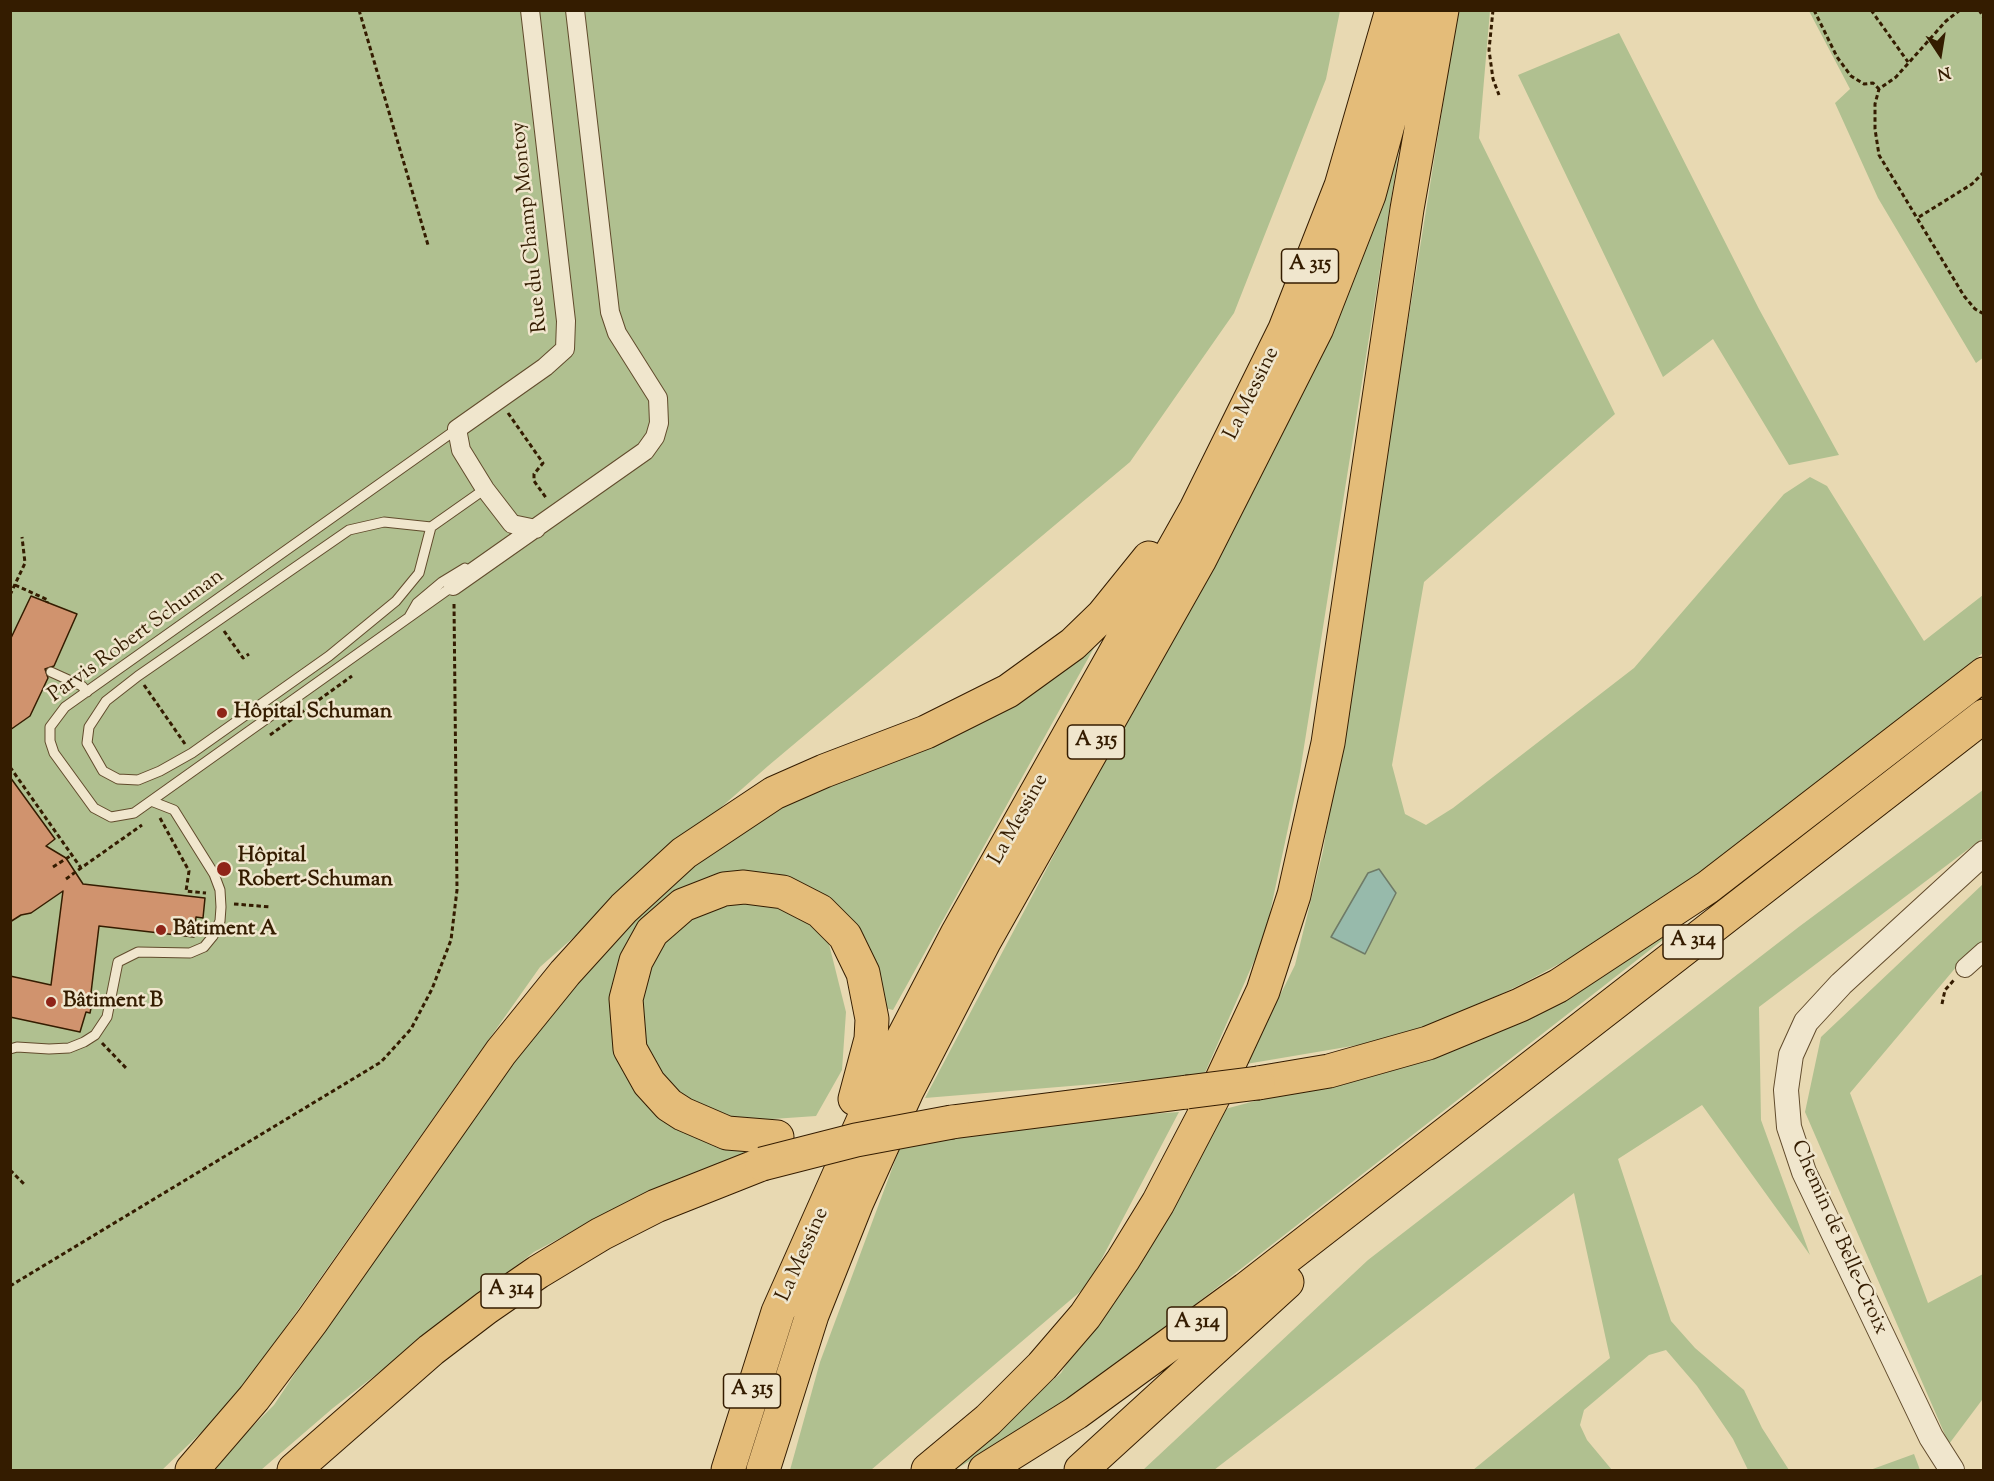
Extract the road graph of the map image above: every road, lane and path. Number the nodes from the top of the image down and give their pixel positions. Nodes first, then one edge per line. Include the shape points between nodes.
1 (359, 10) edge
2 (530, 10) edge
3 (574, 10) edge
4 (1392, 10) edge
5 (1419, 10) edge
6 (1442, 10) edge
7 (1493, 10) edge
8 (1814, 10) edge
9 (1871, 10) edge
10 (1960, 10) edge
11 (1979, 10) edge
12 (1983, 18) edge
13 (1908, 62) junction
14 (1879, 89) junction
15 (1499, 95) dead end
16 (1983, 172) edge
17 (1919, 217) junction
18 (428, 245) dead end
19 (1983, 314) edge
20 (499, 400) junction
21 (457, 429) junction
22 (484, 489) junction
23 (1196, 509) junction
24 (558, 513) junction
25 (431, 526) junction
26 (536, 529) junction
27 (22, 537) dead end
28 (487, 563) junction
29 (15, 585) junction
30 (453, 586) junction
31 (10, 595) edge
32 (47, 603) dead end
33 (217, 620) junction
34 (408, 620) junction
35 (249, 654) dead end
36 (51, 672) dead end
37 (1983, 674) edge
38 (138, 676) junction
39 (87, 692) junction
40 (1983, 716) edge
41 (192, 753) junction
42 (151, 801) junction
43 (1983, 853) edge
44 (72, 855) dead end
45 (53, 867) dead end
46 (81, 868) dead end
47 (66, 879) dead end
48 (1983, 951) edge
49 (1965, 968) joint
50 (1942, 1004) dead end
51 (95, 1035) junction
52 (10, 1049) edge
53 (126, 1068) dead end
54 (769, 1151) junction
55 (1403, 1167) junction
56 (10, 1170) edge
57 (25, 1185) dead end
58 (10, 1286) edge
59 (778, 1312) junction
60 (192, 1470) edge
61 (294, 1470) edge
62 (728, 1470) edge
63 (763, 1470) edge
64 (928, 1470) edge
65 (985, 1470) edge
66 (1081, 1470) edge
67 (1952, 1470) edge

1 - 18 path
2 - 20 street, Rue du Champ Montoy via 566,321 565,349
3 - 24 street via 610,312 617,333 658,398 660,412 655,437 645,451
4 - 23 highway, La Messine / A 315 via 1341,186 1285,329
5 - 63 highway, La Messine / A 315 via 1369,195 1317,328 1199,561 984,942 908,1091 857,1202 812,1315
6 - 64 highway via 1407,209 1328,743 1294,895 1266,981 1192,1140 1117,1270 1085,1316 1042,1366 988,1420
7 - 15 path via 1489,50
8 - 14 path via 1851,76
9 - 13 path
10 - 13 path
11 - 12 path
13 - 14 path
14 - 17 path via 1875,104 1879,155
16 - 17 path via 1972,184
17 - 19 path via 1964,296
20 - 21 street, Rue du Champ Montoy
20 - 24 path via 543,463 534,474 534,481
21 - 22 street via 461,450
21 - 39 lane, Parvis Robert Schuman
22 - 25 lane
22 - 26 street via 512,524
23 - 59 highway, La Messine / A 315 via 951,944 882,1078
23 - 60 highway via 1157,548 1103,615 1035,673 998,697 927,732 774,794 684,853 624,908 501,1052 312,1321 254,1398
24 - 26 street
25 - 33 lane, Parvis Robert Schuman via 384,522 349,530
25 - 41 lane, Parvis Robert Schuman via 419,573 396,601 329,656
26 - 28 street
27 - 29 path via 25,563
28 - 30 street
28 - 34 lane, Parvis Robert Schuman via 463,569 442,582 417,603
29 - 31 path
29 - 32 path via 48,600
30 - 34 lane, Parvis Robert Schuman
30 - 58 path via 457,890 451,940 411,1029 381,1062
33 - 35 path via 243,658
33 - 38 lane, Parvis Robert Schuman
34 - 42 lane, Parvis Robert Schuman
36 - 39 lane
37 - 54 highway, A 314, bridge via 1708,887 1558,986 1428,1043 1329,1071 1258,1083 955,1115 856,1140
38 - 41 path
38 - 41 lane, Parvis Robert Schuman via 96,712 87,743 92,757 102,771 118,779 138,780
39 - 42 lane, Parvis Robert Schuman via 57,715 50,727 54,753 94,808 102,813 122,816
40 - 55 highway, A 314
42 - 51 lane via 174,810 214,874 220,890 220,921 204,947 190,953 138,952 118,962 107,1017
43 - 67 street, Chemin de Belle-Croix via 1818,1008 1797,1039 1786,1090 1789,1127 1804,1172 1931,1437
44 - 45 path
46 - 47 path
48 - 49 street
49 - 50 path via 1945,990
51 - 52 lane via 69,1048
51 - 53 path
54 - 59 highway via 669,1105 649,1083 630,1049 626,999 642,946 683,905 724,889 744,887 783,892 820,911 845,936 855,953 869,996 871,1039 860,1083
54 - 61 highway, A 314 via 602,1234 538,1272 431,1350
55 - 65 highway, A 314 via 1246,1289 1076,1413
55 - 66 highway via 1368,1212
56 - 57 path
59 - 62 highway, La Messine / A 315

